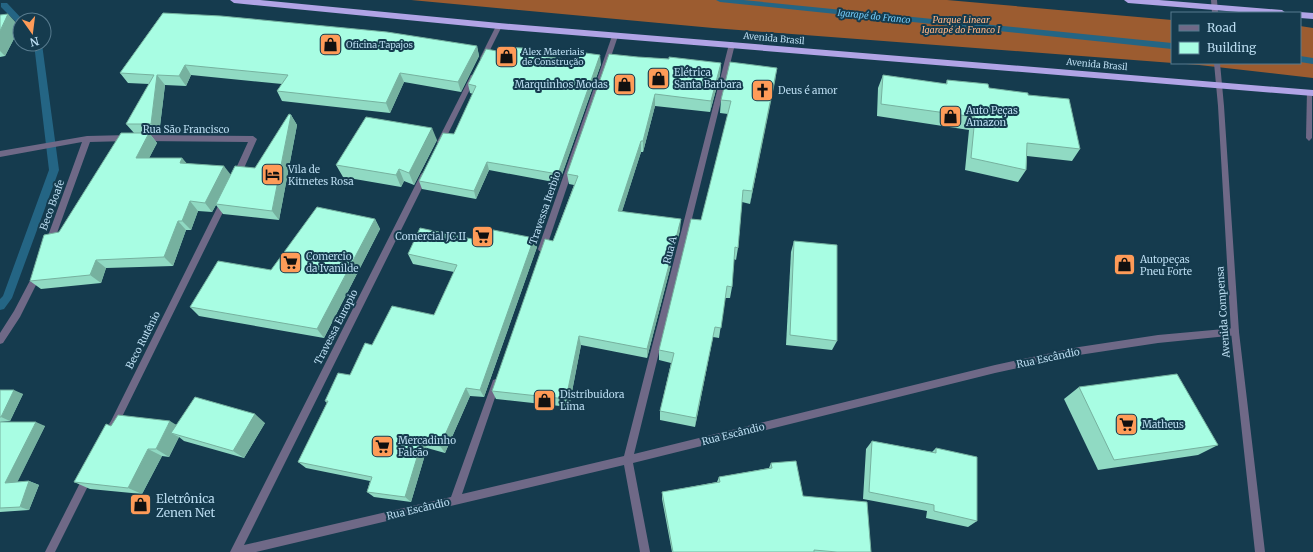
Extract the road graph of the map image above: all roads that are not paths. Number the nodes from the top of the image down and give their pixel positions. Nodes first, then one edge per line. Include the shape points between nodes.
1 (234, 0) edge
2 (1128, 0) edge
3 (1214, 7) edge
4 (1271, 12) edge
5 (1301, 15) edge
6 (1313, 16) edge
7 (499, 26) junction
8 (615, 36) junction
9 (732, 44) junction
10 (1217, 66) edge
11 (1219, 84) junction
12 (1311, 93) edge
13 (1309, 138) dead end
14 (87, 139) junction
15 (252, 139) joint
16 (439, 147) edge
17 (0, 154) edge
18 (428, 168) edge
19 (45, 253) edge
20 (538, 260) edge
21 (40, 268) edge
22 (1235, 332) junction
23 (0, 340) edge
24 (499, 373) edge
25 (110, 432) edge
26 (628, 460) junction
27 (92, 467) edge
28 (455, 500) junction
29 (50, 552) edge
30 (235, 552) edge
31 (645, 552) edge
32 (1260, 552) edge

1 - 7 highway, Avenida Brasil
2 - 3 highway
3 - 4 highway
5 - 6 highway
7 - 8 highway, Avenida Brasil
7 - 16 street
8 - 9 highway, Avenida Brasil
8 - 20 street, Travessa Iterbio
9 - 11 highway, Avenida Brasil
9 - 26 street, Rua A
10 - 11 street, Avenida Compensa
11 - 12 highway, Avenida Brasil
11 - 22 street, Avenida Compensa
12 - 13 street
14 - 15 street, Rua São Francisco
14 - 17 street, Rua São Francisco
14 - 19 street, Beco Boafe
15 - 25 street, Beco Rutênio via 253,144
18 - 30 street, Travessa Europio
21 - 23 street via 28,295
22 - 26 street, Rua Escândio via 1079,352 995,369
22 - 32 street, Avenida Compensa
24 - 28 street
26 - 28 street, Rua Escândio
26 - 31 street
27 - 29 street
28 - 30 street, Rua Escândio

